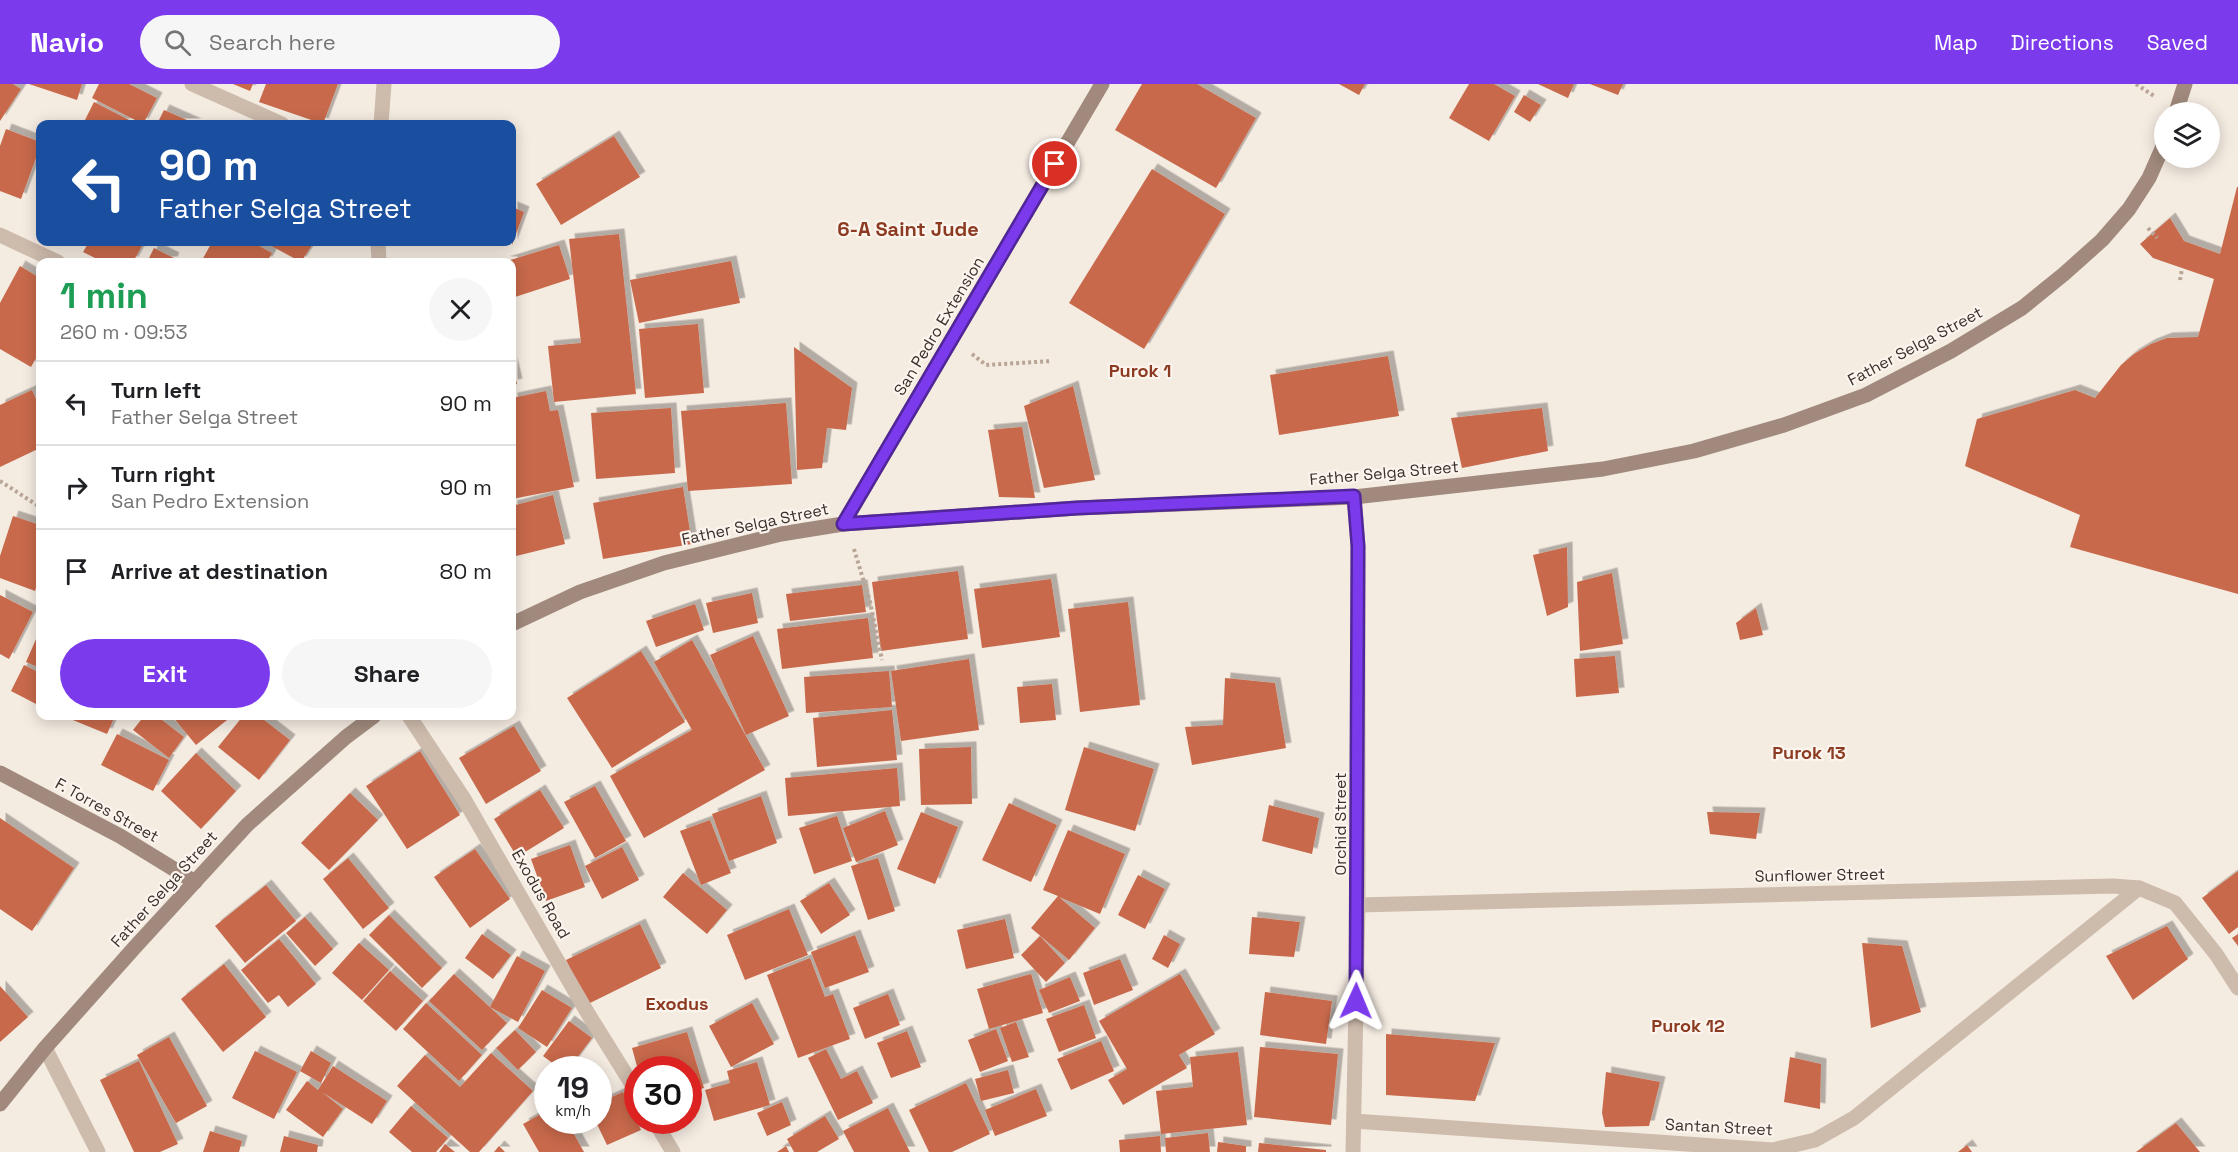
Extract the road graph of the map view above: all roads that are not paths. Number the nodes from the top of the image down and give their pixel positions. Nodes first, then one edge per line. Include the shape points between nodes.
1 (192, 84) edge
2 (384, 84) edge
3 (1102, 84) edge
4 (2185, 84) edge
5 (2179, 102) edge
6 (273, 120) edge
7 (381, 120) edge
8 (2154, 167) edge
9 (0, 235) edge
10 (49, 258) edge
11 (1354, 496) junction
12 (843, 524) junction
13 (516, 622) edge
14 (369, 720) edge
15 (412, 720) edge
16 (0, 773) edge
17 (195, 882) junction
18 (2139, 888) junction
19 (1358, 905) junction
20 (2238, 988) edge
21 (45, 1048) junction
22 (624, 1071) edge
23 (2, 1098) edge
24 (1354, 1121) junction
25 (662, 1134) edge
26 (98, 1152) edge
27 (673, 1152) edge
28 (1353, 1152) edge

1 - 6 street
2 - 7 street
3 - 12 main road, San Pedro Extension
4 - 5 main road
8 - 11 main road, Father Selga Street via 2129,208 2102,240 2022,308 1866,395 1750,435 1626,465
9 - 10 street
11 - 12 main road, Father Selga Street via 1077,508
11 - 19 street, Orchid Street via 1358,546
12 - 13 main road, Father Selga Street via 781,534 664,562 580,592
14 - 17 main road, Father Selga Street via 247,825
15 - 22 street, Exodus Road via 464,799
16 - 17 main road, F. Torres Street via 120,836
17 - 21 main road, Father Selga Street
18 - 19 street, Sunflower Street
18 - 20 street, Sunflower Street via 2175,903
18 - 24 street, Santan Street via 1854,1118 1815,1140 1773,1150
19 - 24 street, Orchid Street
21 - 23 main road, Father Selga Street
21 - 26 street
24 - 28 street, Orchid Street
25 - 27 street

